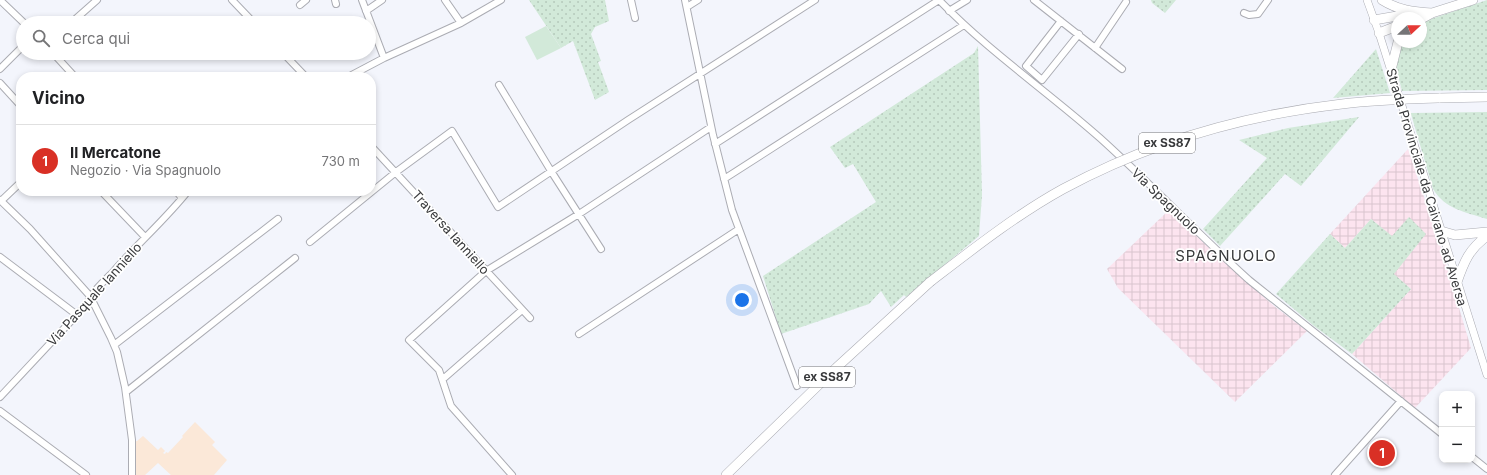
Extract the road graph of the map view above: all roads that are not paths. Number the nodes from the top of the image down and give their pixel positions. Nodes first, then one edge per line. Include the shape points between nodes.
1 (98, 0) edge
2 (232, 0) edge
3 (306, 0) edge
4 (362, 0) edge
5 (382, 0) edge
6 (445, 0) edge
7 (501, 0) edge
8 (631, 0) edge
9 (685, 0) edge
10 (698, 0) edge
11 (939, 0) edge
12 (967, 0) edge
13 (1034, 0) edge
14 (1268, 0) edge
15 (1367, 0) edge
16 (1382, 0) edge
17 (1473, 0) edge
18 (813, 1) edge
19 (1126, 2) dead end
20 (1, 3) edge
21 (300, 5) dead end
22 (687, 7) junction
23 (366, 11) junction
24 (949, 11) junction
25 (1244, 12) dead end
26 (1412, 12) edge
27 (1427, 13) edge
28 (1432, 13) junction
29 (16, 16) edge
30 (79, 16) edge
31 (247, 16) edge
32 (368, 16) edge
33 (1427, 16) edge
34 (1391, 17) edge
35 (635, 18) dead end
36 (1374, 20) junction
37 (1061, 21) junction
38 (461, 23) junction
39 (964, 25) junction
40 (1391, 28) edge
41 (1379, 33) junction
42 (1078, 34) junction
43 (376, 37) edge
44 (1096, 48) junction
45 (1396, 48) edge
46 (16, 53) edge
47 (384, 58) junction
48 (60, 60) edge
49 (290, 60) edge
50 (1122, 68) dead end
51 (0, 69) edge
52 (1391, 70) junction
53 (71, 72) edge
54 (301, 72) edge
55 (357, 72) edge
56 (700, 74) junction
57 (499, 85) dead end
58 (1, 86) edge
59 (1487, 97) edge
60 (16, 101) edge
61 (711, 128) junction
62 (715, 144) junction
63 (376, 151) edge
64 (551, 171) junction
65 (396, 172) junction
66 (724, 179) junction
67 (16, 187) edge
68 (376, 188) edge
69 (106, 196) edge
70 (367, 196) edge
71 (182, 198) edge
72 (0, 201) edge
73 (578, 214) junction
74 (278, 219) dead end
75 (739, 229) junction
76 (1441, 231) junction
77 (1487, 232) edge
78 (1487, 236) edge
79 (145, 237) junction
80 (310, 242) dead end
81 (601, 249) dead end
82 (0, 257) edge
83 (295, 258) dead end
84 (486, 271) junction
85 (1457, 282) junction
86 (90, 296) junction
87 (522, 310) junction
88 (77, 315) junction
89 (530, 318) dead end
90 (579, 334) dead end
91 (114, 345) junction
92 (1487, 375) edge
93 (443, 379) junction
94 (797, 386) dead end
95 (126, 392) junction
96 (0, 397) edge
97 (1401, 401) junction
98 (0, 411) edge
99 (1439, 432) edge
100 (1475, 459) edge
101 (1487, 469) edge
102 (86, 475) edge
103 (132, 475) edge
104 (512, 475) edge
105 (726, 475) edge
106 (1334, 475) edge

1 - 30 street
2 - 31 street
3 - 21 street
4 - 23 street
5 - 23 street
6 - 38 street
7 - 38 street
8 - 35 street
9 - 22 street
10 - 22 street
11 - 24 street, Via Spagnuolo
11 - 62 street
12 - 24 street
13 - 37 street
14 - 25 street via 1258,14 1249,15
15 - 36 main road, Strada Provinciale da Caivano ad Aversa
16 - 26 highway
17 - 28 highway
18 - 56 street
19 - 44 street
20 - 29 street
22 - 56 street
23 - 32 street
24 - 39 street, Via Spagnuolo
27 - 28 highway
28 - 33 highway
34 - 36 highway
36 - 41 main road, Strada Provinciale da Caivano ad Aversa
37 - 42 street
37 - 42 street via 1026,66 1042,80
38 - 47 street
39 - 66 street
39 - 97 street, Via Spagnuolo via 1099,137 1249,280
40 - 41 highway
41 - 52 main road, Strada Provinciale da Caivano ad Aversa
42 - 44 street
43 - 47 street
44 - 50 street
45 - 52 highway
46 - 51 street
47 - 55 street
48 - 53 street
49 - 54 street
52 - 76 main road, Strada Provinciale da Caivano ad Aversa
56 - 61 street
56 - 64 street
57 - 64 street
58 - 60 street
59 - 105 highway, ex SS87, bridge via 1378,100 1260,117 1188,136 1110,166 1017,217 930,282 836,368
61 - 62 street
61 - 73 street
62 - 66 street
63 - 65 street, Traversa Ianniello
64 - 65 street via 498,208 452,131
64 - 73 street
65 - 68 street
65 - 84 street, Traversa Ianniello
66 - 75 street
67 - 72 street
69 - 79 street
70 - 80 street
71 - 79 street, Via Pasquale Ianniello
72 - 86 street via 30,229
73 - 81 street
73 - 84 street
74 - 91 street
75 - 90 street
75 - 94 street
76 - 77 highway via 1455,235
76 - 85 main road, Strada Provinciale da Caivano ad Aversa
78 - 85 highway via 1467,255
79 - 86 street, Via Pasquale Ianniello
82 - 88 street
83 - 95 street
84 - 87 street, Traversa Ianniello
84 - 93 street via 408,340 439,370
85 - 92 main road, Strada Provinciale da Caivano ad Aversa
86 - 88 street, Via Pasquale Ianniello
86 - 91 street
87 - 89 street, Traversa Ianniello
87 - 93 street
88 - 96 street, Via Pasquale Ianniello
91 - 95 street
93 - 104 street via 451,406
95 - 103 street via 132,440
97 - 99 street, Via Spagnuolo
97 - 106 street
98 - 102 street
100 - 101 street

